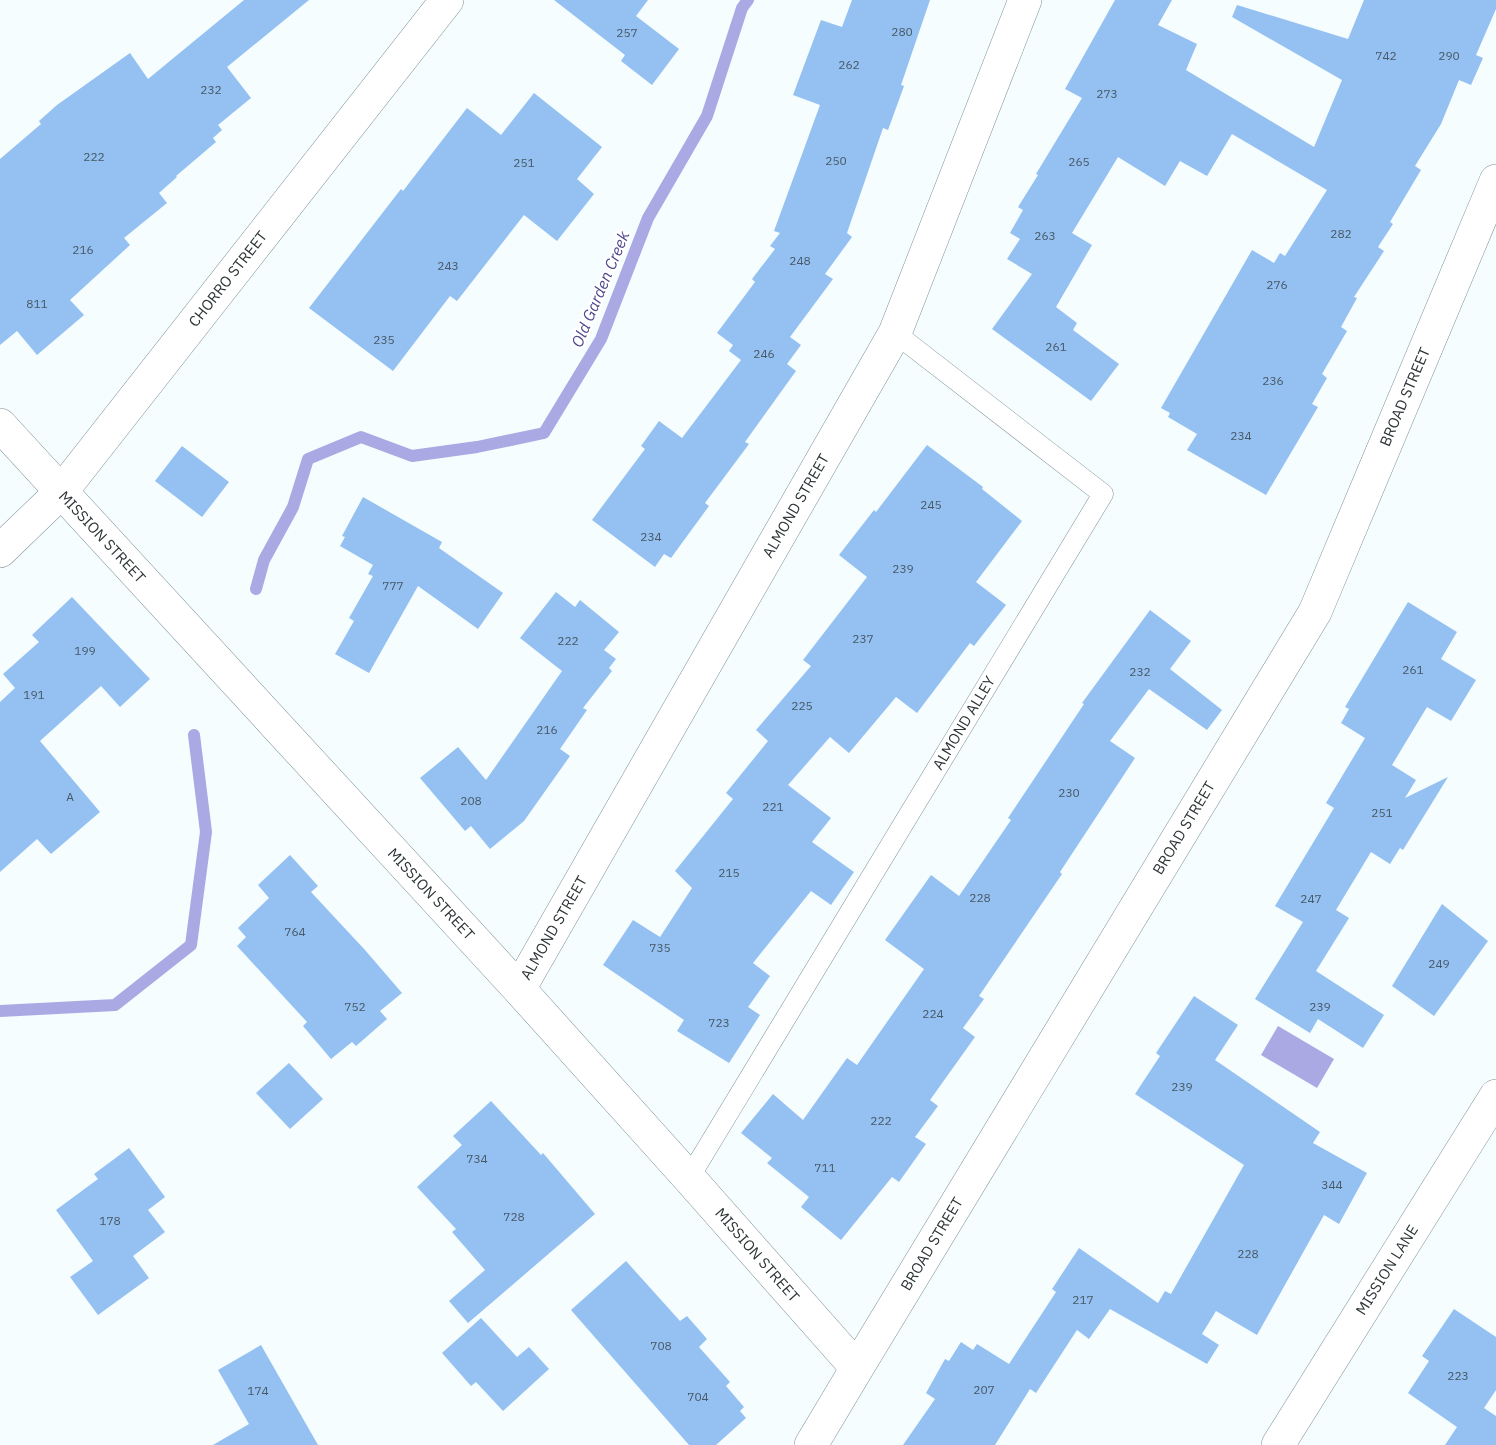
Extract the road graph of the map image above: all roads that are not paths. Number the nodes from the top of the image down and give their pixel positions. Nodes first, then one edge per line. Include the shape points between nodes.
1 (447, 0) edge
2 (1025, 0) edge
3 (1496, 181) edge
4 (895, 333) junction
5 (0, 425) edge
6 (61, 492) junction
7 (0, 551) edge
8 (519, 989) junction
9 (1496, 1096) edge
10 (689, 1178) junction
11 (857, 1368) junction
12 (812, 1445) edge
13 (1278, 1445) edge

1 - 6 street, CHORRO STREET
2 - 4 street, ALMOND STREET
3 - 11 street, BROAD STREET via 1315,612
4 - 8 street, ALMOND STREET
4 - 10 lane, ALMOND ALLEY via 1103,494
5 - 6 street, MISSION STREET
6 - 7 street, CHORRO STREET
6 - 8 street, MISSION STREET
8 - 10 street, MISSION STREET
9 - 13 street, MISSION LANE
10 - 11 street, MISSION STREET
11 - 12 street, BROAD STREET

